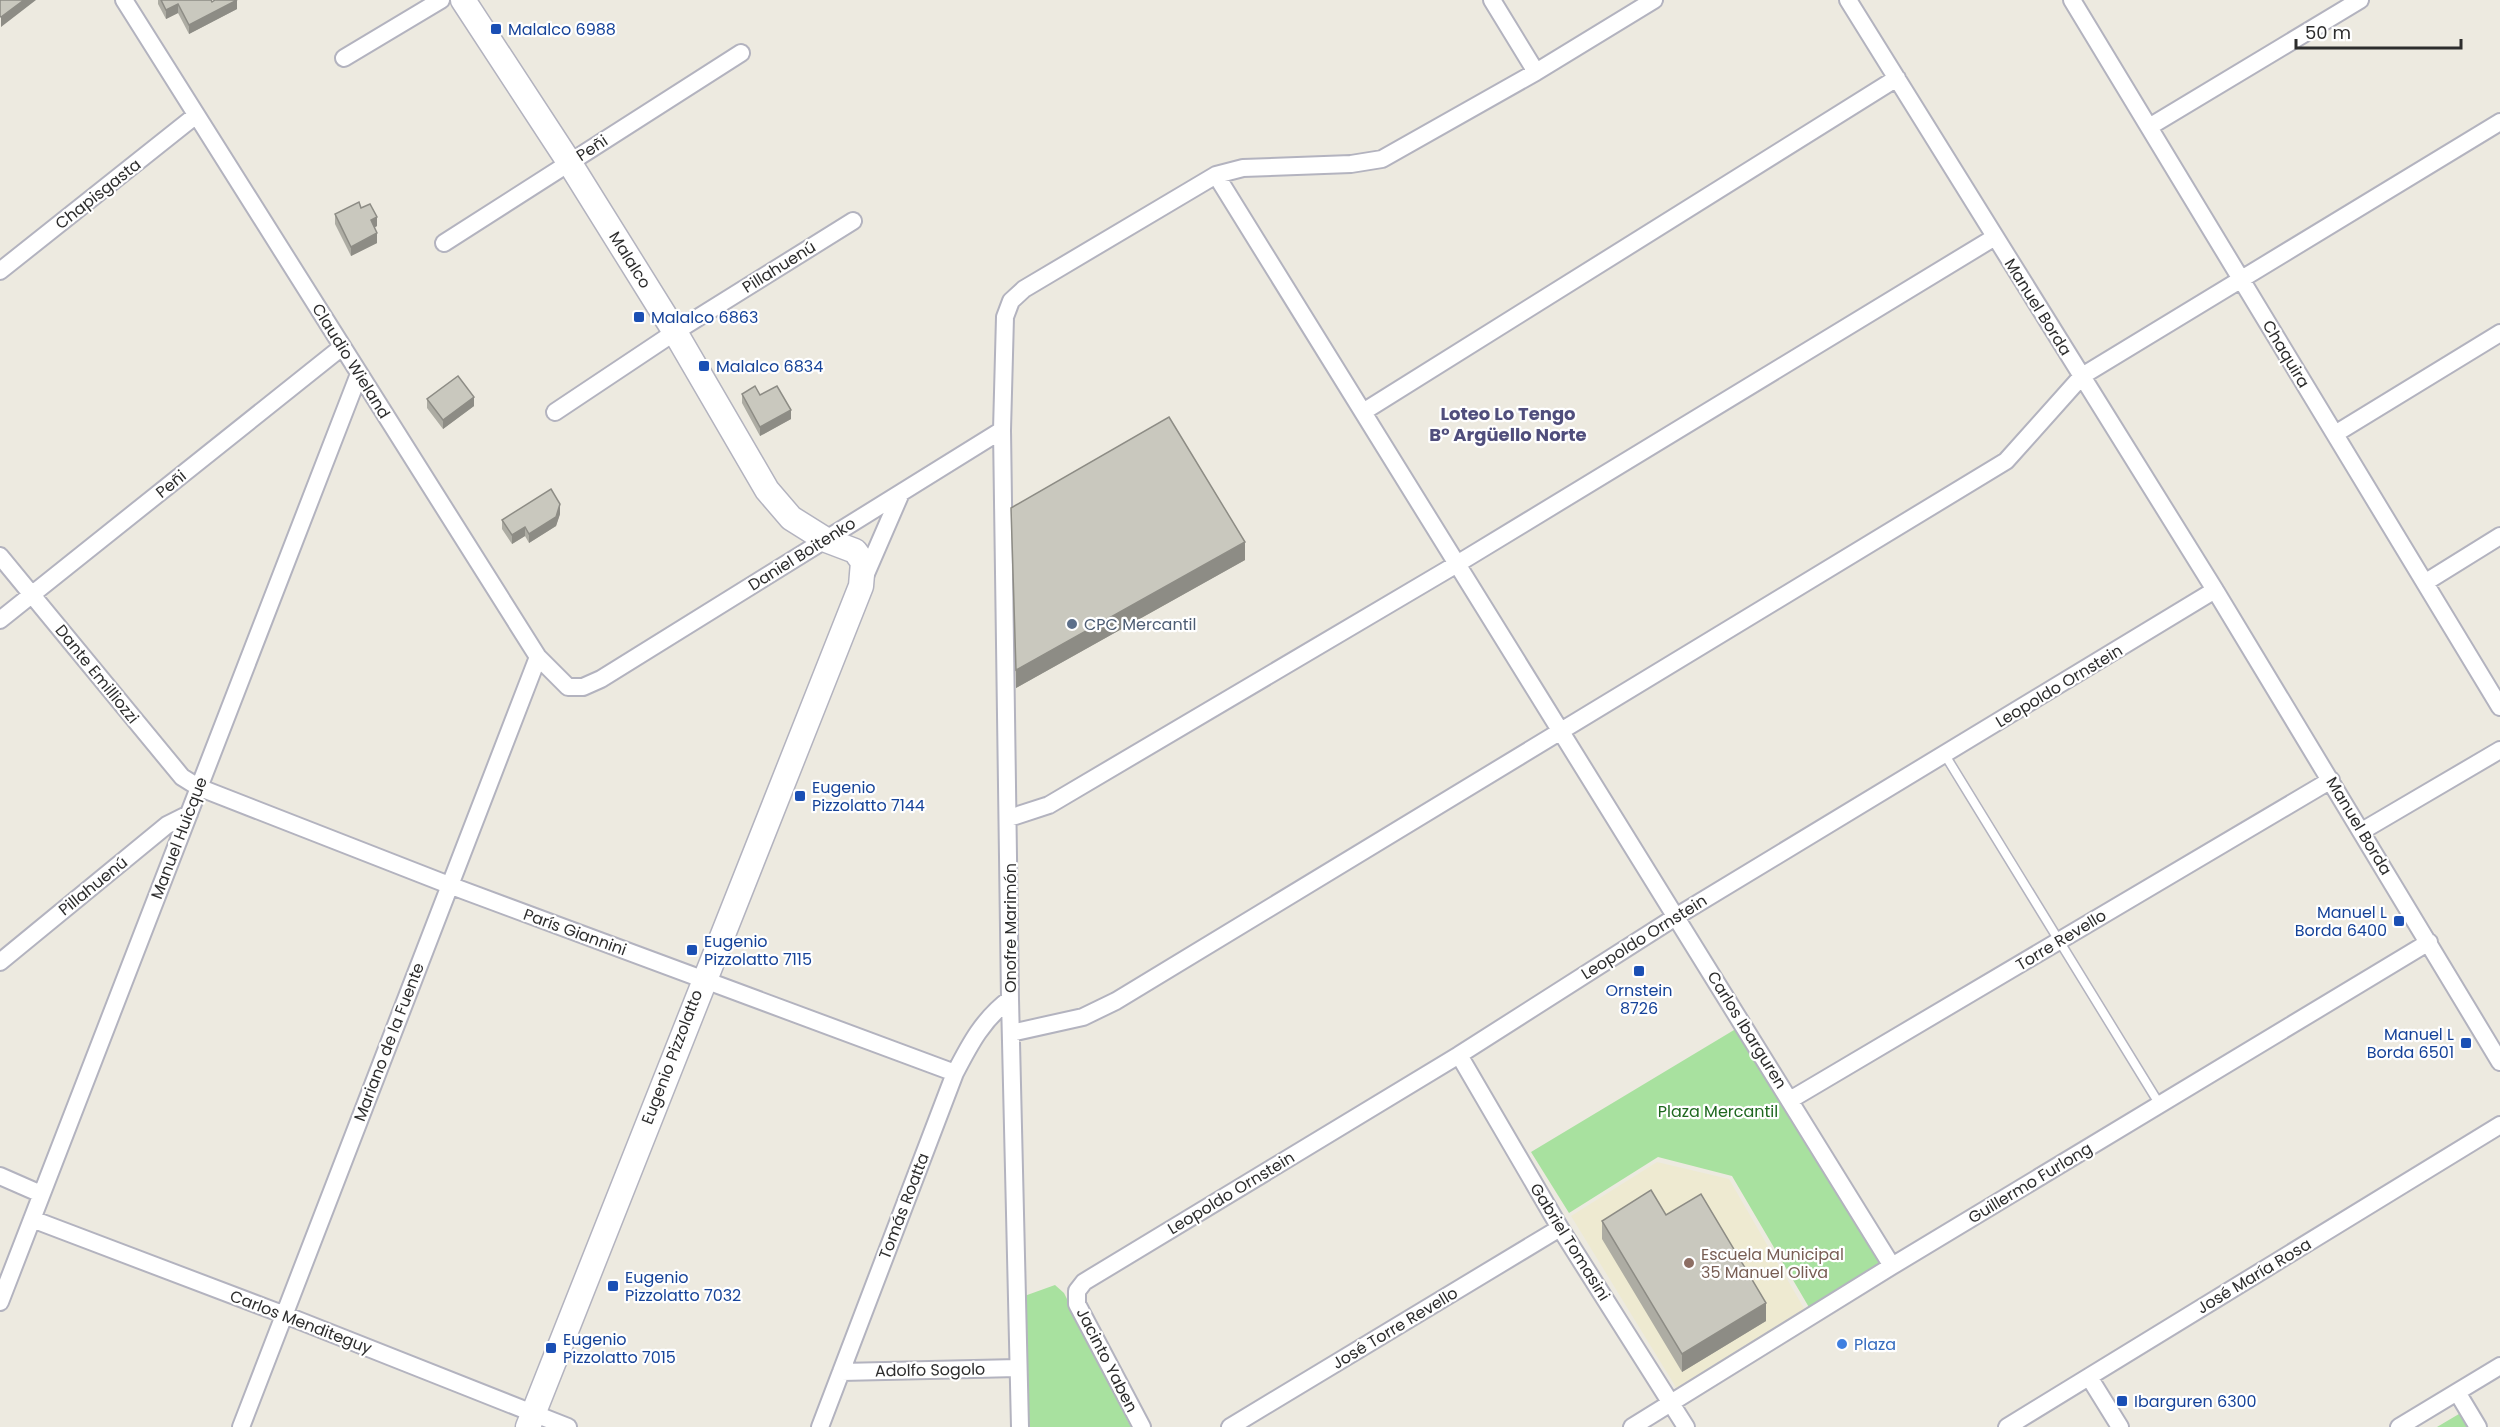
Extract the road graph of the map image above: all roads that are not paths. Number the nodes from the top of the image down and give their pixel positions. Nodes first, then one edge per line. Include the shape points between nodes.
1 (124, 0) edge
2 (441, 0) edge
3 (463, 0) edge
4 (1492, 0) edge
5 (1654, 0) edge
6 (1848, 0) edge
7 (2072, 0) edge
8 (2360, 0) edge
9 (741, 53) dead end
10 (344, 58) dead end
11 (1536, 72) junction
12 (1897, 78) junction
13 (195, 116) junction
14 (2500, 122) edge
15 (2149, 127) junction
16 (569, 162) junction
17 (1216, 175) junction
18 (853, 221) dead end
19 (1995, 237) junction
20 (444, 243) dead end
21 (0, 271) edge
22 (2241, 280) junction
23 (675, 332) junction
24 (2500, 333) edge
25 (342, 347) junction
26 (359, 374) junction
27 (2082, 376) junction
28 (555, 412) dead end
29 (1364, 412) junction
30 (1002, 430) junction
31 (2335, 434) junction
32 (901, 493) junction
33 (2500, 536) edge
34 (826, 540) junction
35 (0, 556) edge
36 (1457, 564) junction
37 (2426, 582) junction
38 (861, 586) junction
39 (2215, 590) junction
40 (32, 595) junction
41 (0, 620) edge
42 (538, 657) junction
43 (601, 679) joint
44 (2500, 707) edge
45 (1562, 732) junction
46 (2500, 750) edge
47 (1946, 755) junction
48 (2331, 780) junction
49 (198, 787) junction
50 (189, 814) junction
51 (1009, 818) junction
52 (2362, 831) junction
53 (449, 885) junction
54 (1677, 916) junction
55 (2059, 941) junction
56 (2428, 942) junction
57 (0, 962) edge
58 (702, 980) junction
59 (1010, 999) junction
60 (1011, 1033) junction
61 (1459, 1055) junction
62 (2500, 1062) edge
63 (955, 1073) junction
64 (1790, 1100) junction
65 (2160, 1105) junction
66 (2500, 1125) edge
67 (0, 1176) edge
68 (41, 1194) junction
69 (32, 1220) junction
70 (1560, 1228) junction
71 (1892, 1266) junction
72 (1077, 1291) joint
73 (0, 1302) edge
74 (285, 1315) junction
75 (2500, 1366) edge
76 (1018, 1368) junction
77 (841, 1372) junction
78 (2089, 1377) junction
79 (2457, 1392) junction
80 (1672, 1403) junction
81 (530, 1420) edge
82 (241, 1427) edge
83 (568, 1427) edge
84 (820, 1427) edge
85 (1020, 1427) edge
86 (1142, 1427) edge
87 (1230, 1427) edge
88 (1632, 1427) edge
89 (1686, 1427) edge
90 (2007, 1427) edge
91 (2120, 1427) edge
92 (2399, 1427) edge
93 (2478, 1427) edge

1 - 13 street, Claudio Wieland
2 - 10 street
3 - 16 main road, Malalco
4 - 11 street
5 - 11 street, Onofre Marimón
6 - 12 street
7 - 15 street, Chaquira
8 - 15 street
9 - 16 street, Peñi
11 - 17 street, Onofre Marimón via 1382,159 1352,164 1243,168
12 - 19 street, Manuel Borda
12 - 29 street
13 - 21 street, Chapisgasta
13 - 25 street, Claudio Wieland
14 - 22 street
15 - 22 street, Chaquira
16 - 20 street, Peñi
16 - 23 main road, Malalco
17 - 29 street, Carlos Ibarguren
17 - 30 street, Onofre Marimón via 1011,301 1005,317
18 - 23 street, Pillahuenú
19 - 27 street, Manuel Borda
19 - 36 street
22 - 27 street
22 - 31 street, Chaquira
23 - 28 street, Pillahuenú
23 - 34 main road, Malalco via 766,490 791,518
24 - 31 street
25 - 26 street, Claudio Wieland
25 - 40 street, Peñi
26 - 42 street, Claudio Wieland
26 - 49 street, Manuel Huicque
27 - 39 street, Manuel Borda
27 - 45 street via 2006,461
29 - 36 street, Carlos Ibarguren
30 - 32 street, Daniel Boitenko
30 - 51 street, Onofre Marimón
31 - 37 street, Chaquira
32 - 34 street, Daniel Boitenko
32 - 38 street
33 - 37 street
34 - 38 main road, Eugenio Pizzolatto via 855,551 863,562
34 - 43 street, Daniel Boitenko
35 - 40 street, Dante Emilliozzi
36 - 45 street, Carlos Ibarguren
36 - 51 street via 1049,804
37 - 44 street, Chaquira
38 - 58 main road, Eugenio Pizzolatto
39 - 47 street, Leopoldo Ornstein
39 - 48 street, Manuel Borda
40 - 41 street, Peñi
40 - 49 street, Dante Emilliozzi via 182,777
42 - 43 street, Claudio Wieland via 568,687 583,687
42 - 53 street, Mariano de la Fuente
45 - 54 street, Carlos Ibarguren
45 - 60 street via 1116,1001 1083,1017
46 - 52 street
47 - 54 street, Leopoldo Ornstein
47 - 55 lane
48 - 52 street, Manuel Borda
48 - 55 street, Torre Revello
49 - 50 street, Manuel Huicque
49 - 53 street, París Giannini
50 - 57 street, Pillahuenú via 167,825
50 - 68 street, Manuel Huicque
51 - 59 street, Onofre Marimón
52 - 56 street, Manuel Borda
53 - 58 street, París Giannini
53 - 74 street, Mariano de la Fuente
54 - 61 street, Leopoldo Ornstein
54 - 64 street, Carlos Ibarguren
55 - 64 street, Torre Revello
55 - 65 lane
56 - 62 street, Manuel Borda
56 - 65 street, Guillermo Furlong
58 - 63 street, París Giannini
58 - 81 main road, Eugenio Pizzolatto
59 - 60 street, Onofre Marimón
59 - 63 street, Tomás Roatta via 975,1034
60 - 76 street, Onofre Marimón
61 - 70 street, Gabriel Tomasini
61 - 72 street, Leopoldo Ornstein via 1084,1282
63 - 77 street, Tomás Roatta
64 - 71 street, Carlos Ibarguren
65 - 71 street, Guillermo Furlong
66 - 78 street, José María Rosa
67 - 68 street
68 - 69 street, Manuel Huicque
69 - 73 street, Manuel Huicque
69 - 74 street, Carlos Menditeguy
70 - 80 street, Gabriel Tomasini
70 - 87 street, José Torre Revello
71 - 80 street, Guillermo Furlong
72 - 86 street, Jacinto Yaben via 1077,1304
74 - 81 street, Carlos Menditeguy
74 - 82 street, Mariano de la Fuente
75 - 79 street
76 - 77 street, Adolfo Sogolo
76 - 85 street, Onofre Marimón
77 - 84 street, Tomás Roatta
78 - 90 street, José María Rosa
78 - 91 street
79 - 92 street
79 - 93 street
80 - 88 street, Guillermo Furlong
80 - 89 street, Gabriel Tomasini
81 - 83 street, Carlos Menditeguy

